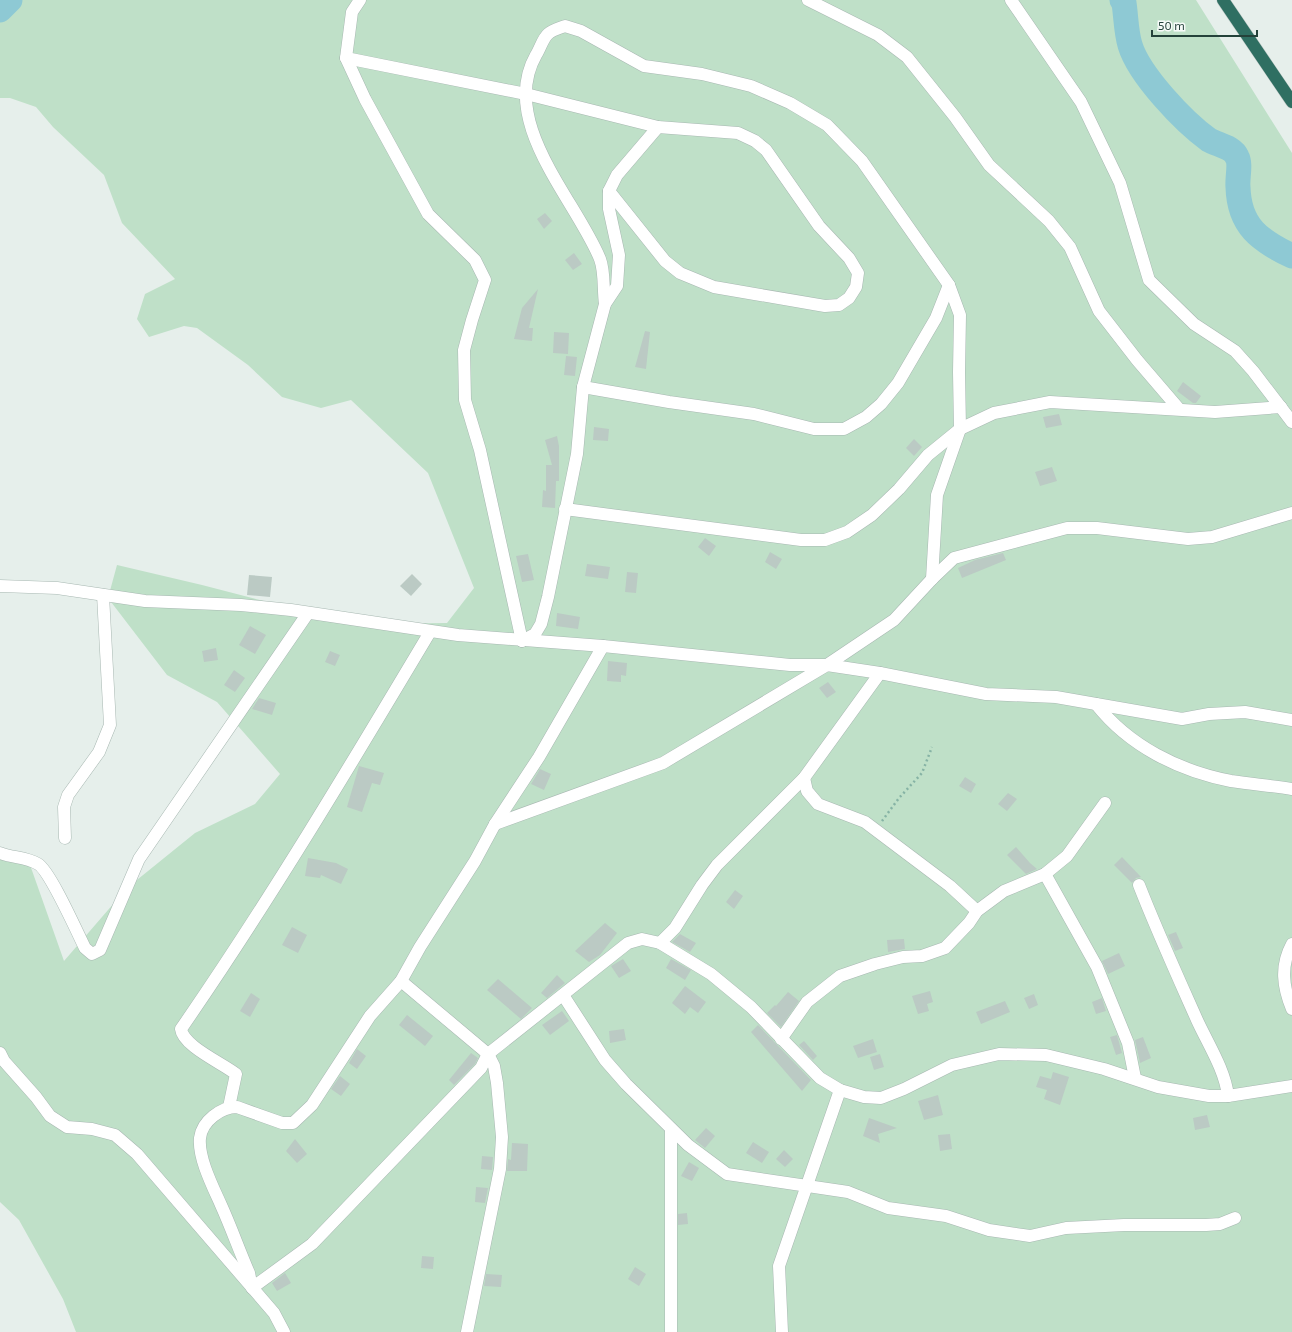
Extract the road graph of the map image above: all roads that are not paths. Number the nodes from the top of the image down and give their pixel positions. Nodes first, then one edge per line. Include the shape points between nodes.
1 (360, 0) edge
2 (808, 0) edge
3 (1011, 0) edge
4 (1223, 0) edge
5 (346, 58) junction
6 (526, 94) junction
7 (1292, 102) edge
8 (658, 127) junction
9 (609, 191) junction
10 (950, 286) junction
11 (605, 304) junction
12 (583, 387) junction
13 (1281, 407) junction
14 (1179, 409) junction
15 (1292, 422) edge
16 (960, 429) junction
17 (565, 509) junction
18 (1292, 513) edge
19 (932, 579) junction
20 (0, 586) edge
21 (103, 595) junction
22 (308, 613) junction
23 (430, 632) junction
24 (522, 641) junction
25 (603, 646) junction
26 (827, 665) junction
27 (880, 673) junction
28 (1096, 704) junction
29 (1292, 720) edge
30 (804, 778) junction
31 (1292, 789) edge
32 (1105, 803) dead end
33 (495, 824) junction
34 (65, 838) dead end
35 (0, 853) edge
36 (1045, 874) junction
37 (1139, 885) dead end
38 (976, 911) junction
39 (660, 943) junction
40 (1292, 944) edge
41 (401, 981) junction
42 (563, 995) junction
43 (1292, 1009) edge
44 (781, 1039) junction
45 (0, 1053) edge
46 (488, 1054) junction
47 (1135, 1078) junction
48 (1292, 1086) edge
49 (840, 1090) junction
50 (1228, 1096) junction
51 (229, 1107) junction
52 (671, 1129) junction
53 (808, 1185) junction
54 (1235, 1218) dead end
55 (252, 1288) junction
56 (284, 1332) edge
57 (467, 1332) edge
58 (671, 1332) edge
59 (782, 1332) edge

1 - 5 street via 352,12
2 - 14 street via 878,35 907,57 989,165 1049,221 1070,247 1099,311
3 - 13 street via 1081,102 1120,183 1149,280 1194,324 1235,351
4 - 7 highway
5 - 6 street
5 - 24 street via 365,99 428,214 475,260 486,280 464,350 465,400 480,450
6 - 8 street
6 - 10 street via 529,67 548,34 565,26 581,31 644,66 702,74 751,86 790,103 827,125 862,161
6 - 11 street via 532,131 553,177 583,223 601,261
8 - 9 street via 617,175
8 - 9 street via 738,133 766,150 819,226 849,258 858,273 856,287 849,298 840,305 825,306 714,287 680,273 665,261
9 - 11 street via 609,209 619,255 617,286
10 - 12 street via 936,318 898,383 881,404 866,417 844,429 814,429 754,414
10 - 16 street via 960,315
11 - 12 street
12 - 17 street via 577,454
13 - 14 street via 1215,412
13 - 15 street
14 - 16 street via 1050,402 994,413
16 - 17 street via 928,455 872,515 847,532 824,540 801,540
16 - 19 street via 937,495
17 - 24 street via 541,624 535,634
18 - 19 street via 1212,537 1188,538 1097,528 1067,528 954,558
19 - 26 street via 894,620
20 - 21 street via 57,588
21 - 22 street via 145,601 241,605
21 - 34 street via 110,725 99,752 68,795 64,806
22 - 23 street
22 - 35 street via 139,859 100,950 92,954 85,948 56,888 41,865 26,858
23 - 24 street
23 - 51 street via 340,783 230,957 181,1028 188,1042 236,1074
24 - 25 street
25 - 26 street via 790,665
25 - 33 street via 539,757
26 - 27 street
26 - 33 street via 663,763
27 - 28 street via 986,694 1056,697
27 - 30 street
28 - 29 street via 1182,719 1245,712
28 - 31 street via 1130,739 1160,757 1230,781
30 - 38 street via 807,791 818,804 854,816 876,829 950,886
30 - 39 street via 717,865 675,928
32 - 36 street via 1067,856
33 - 41 street via 476,861
36 - 38 street via 1004,890
36 - 47 street via 1097,967 1128,1043
37 - 50 street via 1160,938 1218,1065
38 - 44 street via 969,923 945,948 922,956 903,957 875,964 840,976 807,1002
39 - 42 street via 642,939 628,943
39 - 44 street via 711,974 751,1007
40 - 43 street via 1286,955 1284,989
41 - 46 street
41 - 51 street via 370,1016 312,1105 294,1123 282,1124 237,1107
42 - 46 street
42 - 52 street via 605,1060
44 - 49 street via 820,1078
45 - 55 street via 50,1116 67,1127 92,1129 115,1135 137,1154
46 - 55 street via 481,1068 312,1244
46 - 57 street via 494,1066 497,1084 502,1137 500,1169
47 - 49 street via 1046,1055 1000,1054 952,1065 881,1098 864,1097
47 - 50 street via 1158,1087 1209,1096
48 - 50 street
49 - 53 street
51 - 55 street via 209,1121 200,1139 205,1167 249,1273
52 - 53 street via 705,1159 727,1174
52 - 58 street
53 - 54 street via 848,1192 888,1208 946,1216 989,1230 1030,1236 1066,1228 1206,1225 1220,1224
53 - 59 street via 779,1266
55 - 56 street via 274,1313

